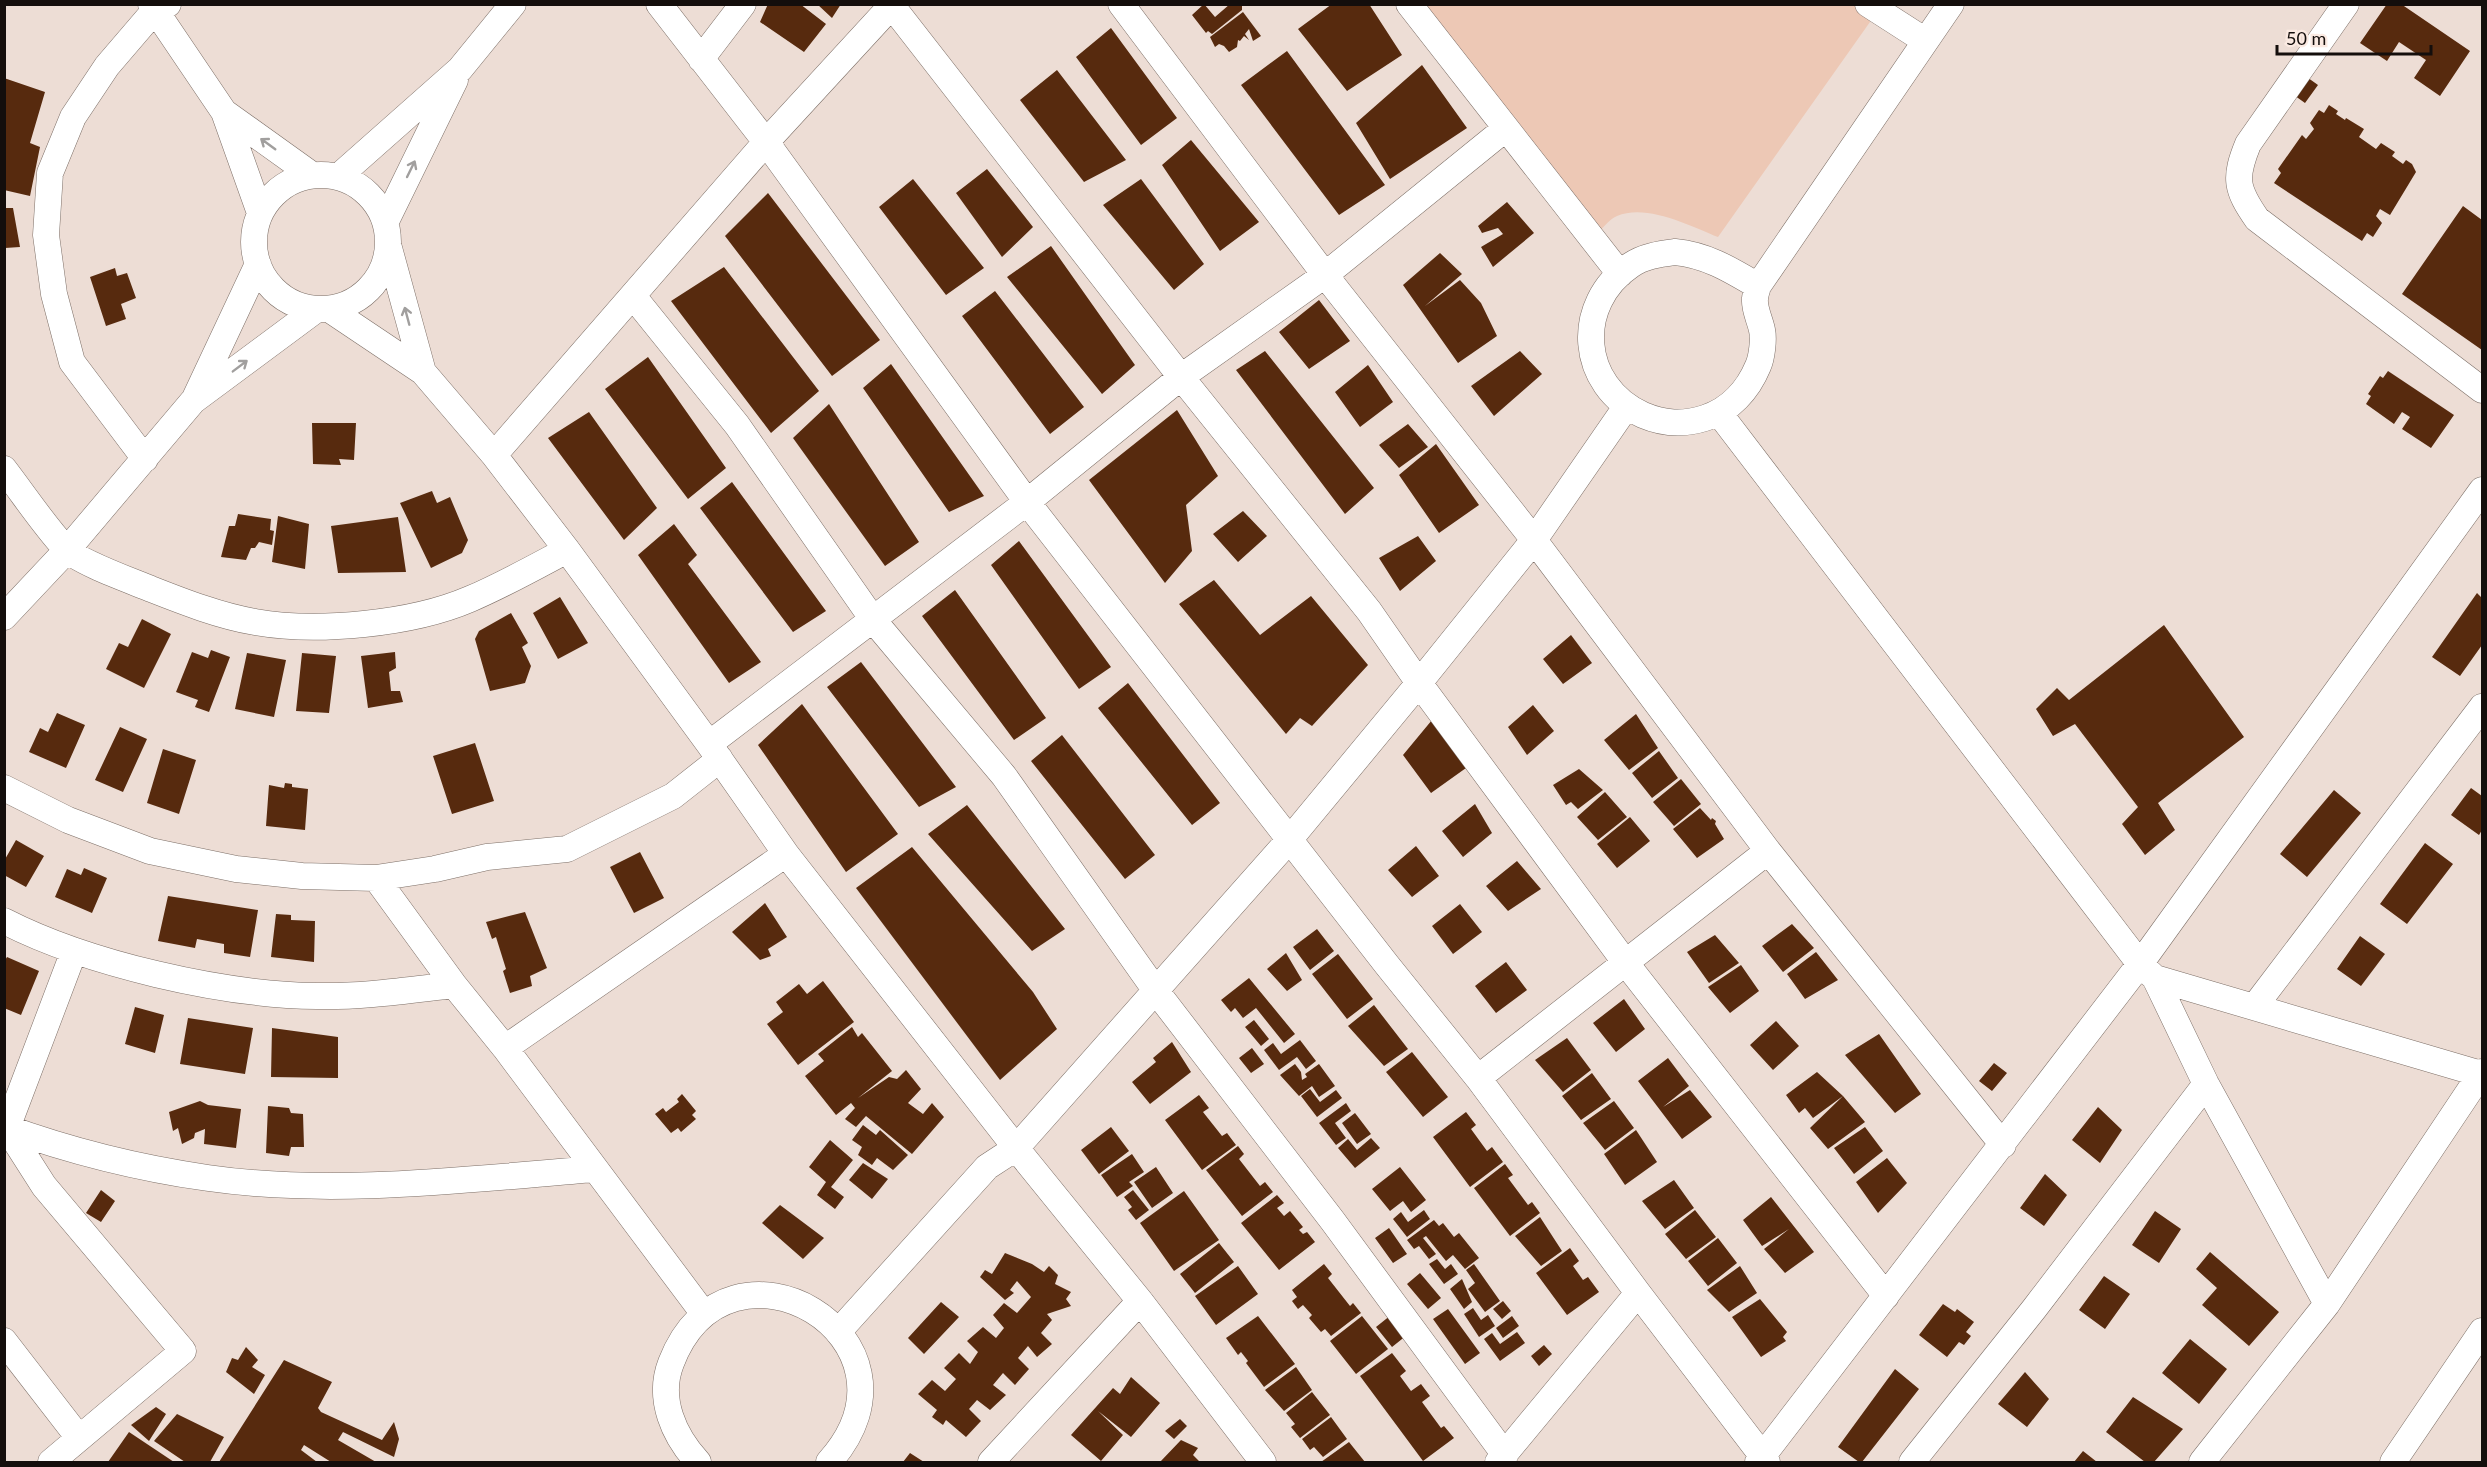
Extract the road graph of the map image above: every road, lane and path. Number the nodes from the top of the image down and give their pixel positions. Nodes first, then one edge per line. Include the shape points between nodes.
1 (513, 4) edge
2 (659, 4) edge
3 (744, 4) edge
4 (1121, 4) edge
5 (1409, 4) edge
6 (1868, 4) edge
7 (1951, 4) edge
8 (2346, 4) edge
9 (892, 5) edge
10 (158, 6) edge
11 (1924, 40) junction
12 (701, 59) junction
13 (460, 69) junction
14 (224, 112) junction
15 (1505, 129) junction
16 (766, 142) junction
17 (312, 175) junction
18 (338, 177) junction
19 (260, 213) junction
20 (386, 221) junction
21 (389, 248) junction
22 (258, 264) junction
23 (1620, 274) junction
24 (1324, 275) junction
25 (1758, 286) junction
26 (633, 296) junction
27 (323, 309) junction
28 (423, 372) junction
29 (1181, 377) junction
30 (2482, 390) edge
31 (194, 402) junction
32 (1626, 407) junction
33 (1719, 413) junction
34 (494, 455) junction
35 (145, 459) junction
36 (4, 469) edge
37 (2482, 490) edge
38 (1027, 502) junction
39 (1534, 540) junction
40 (67, 550) junction
41 (567, 550) junction
42 (4, 617) edge
43 (874, 621) junction
44 (1419, 682) junction
45 (2482, 707) edge
46 (714, 752) junction
47 (4, 788) edge
48 (1290, 838) junction
49 (1768, 851) junction
50 (786, 854) junction
51 (376, 878) junction
52 (4, 921) edge
53 (74, 951) junction
54 (1625, 962) junction
55 (2148, 971) junction
56 (454, 985) junction
57 (1156, 991) junction
58 (2255, 1006) junction
59 (505, 1048) junction
60 (2482, 1073) edge
61 (1478, 1078) junction
62 (2206, 1084) junction
63 (6, 1128) edge
64 (2003, 1145) junction
65 (1016, 1148) junction
66 (595, 1169) junction
67 (1638, 1293) junction
68 (1886, 1296) junction
69 (1140, 1301) junction
70 (2327, 1304) junction
71 (704, 1314) junction
72 (2482, 1331) edge
73 (838, 1332) junction
74 (4, 1341) edge
75 (79, 1438) junction
76 (1253, 1458) edge
77 (1502, 1459) edge
78 (1763, 1460) edge
79 (51, 1462) edge
80 (698, 1462) edge
81 (829, 1462) edge
82 (991, 1462) edge
83 (1912, 1462) edge
84 (2202, 1462) edge
85 (2393, 1462) edge

1 - 13 street
2 - 12 street
3 - 12 street
4 - 24 street
5 - 15 street
6 - 11 street
7 - 11 street
8 - 30 street via 2248,144 2239,166 2238,184 2257,219
9 - 16 street
9 - 29 street
10 - 14 street
10 - 35 street via 106,66 73,117 50,172 46,235 54,294 72,362
11 - 25 street
12 - 16 street
13 - 18 street
20 -> 13 street
17 -> 14 street
14 - 19 street
15 - 23 street
15 - 24 street
16 - 26 street
16 - 38 street
17 - 18 street
17 - 19 street via 276,192
18 - 20 street via 372,197
19 - 22 street via 254,238
20 - 21 street
21 - 27 street via 374,285 354,302
28 -> 21 street
22 - 27 street via 281,296 304,307
22 - 31 street
23 - 25 street via 1653,255 1675,252 1717,262
23 - 32 street via 1600,297 1592,322 1591,347 1598,373
24 - 29 street
24 - 39 street
25 - 33 street via 1754,301 1763,332 1759,364 1744,393
26 - 34 street
26 - 43 street via 737,425
27 - 28 street
31 -> 27 street
28 - 34 street
29 - 38 street
29 - 44 street via 1369,611
31 - 35 street
32 - 33 street via 1660,422 1690,423
32 - 39 street
33 - 55 street
34 - 41 street
35 - 40 street
36 - 40 street
37 - 55 street
38 - 43 street
38 - 48 street
39 - 44 street
39 - 49 street
40 - 41 street via 114,574 213,611 255,622 305,628 423,615 468,600
40 - 42 street
41 - 46 street
43 - 46 street
43 - 57 street via 1004,776
44 - 48 street
44 - 54 street
45 - 58 street
46 - 50 street
46 - 51 street via 673,796 567,849 487,857
47 - 51 street via 68,820 150,851 236,869
48 - 57 street
48 - 61 street
49 - 54 street
49 - 64 street
50 - 59 street
50 - 65 street
51 - 56 street
52 - 53 street
53 - 56 street via 172,977 248,991 317,996
53 - 63 street
54 - 61 street
54 - 68 street
55 - 58 street
55 - 62 street
55 - 64 street
56 - 59 street
57 - 65 street
57 - 77 street via 1332,1220
58 - 60 street
59 - 66 street
60 - 70 street
61 - 67 street
62 - 70 street
62 - 83 street
63 - 66 street via 122,1162 209,1178 289,1184 375,1184
63 - 75 street via 44,1186 183,1351
64 - 68 street
65 - 69 street
65 - 73 street via 987,1167
66 - 71 street
67 - 77 street
67 - 78 street
68 - 78 street
69 - 76 street
69 - 82 street
70 - 84 street
71 - 73 street via 723,1303 753,1295 784,1297 813,1308
71 - 80 street via 679,1342 668,1370 666,1400 674,1428
72 - 85 street
73 - 81 street via 853,1355 860,1385 857,1415 845,1444
74 - 75 street
75 - 79 street

